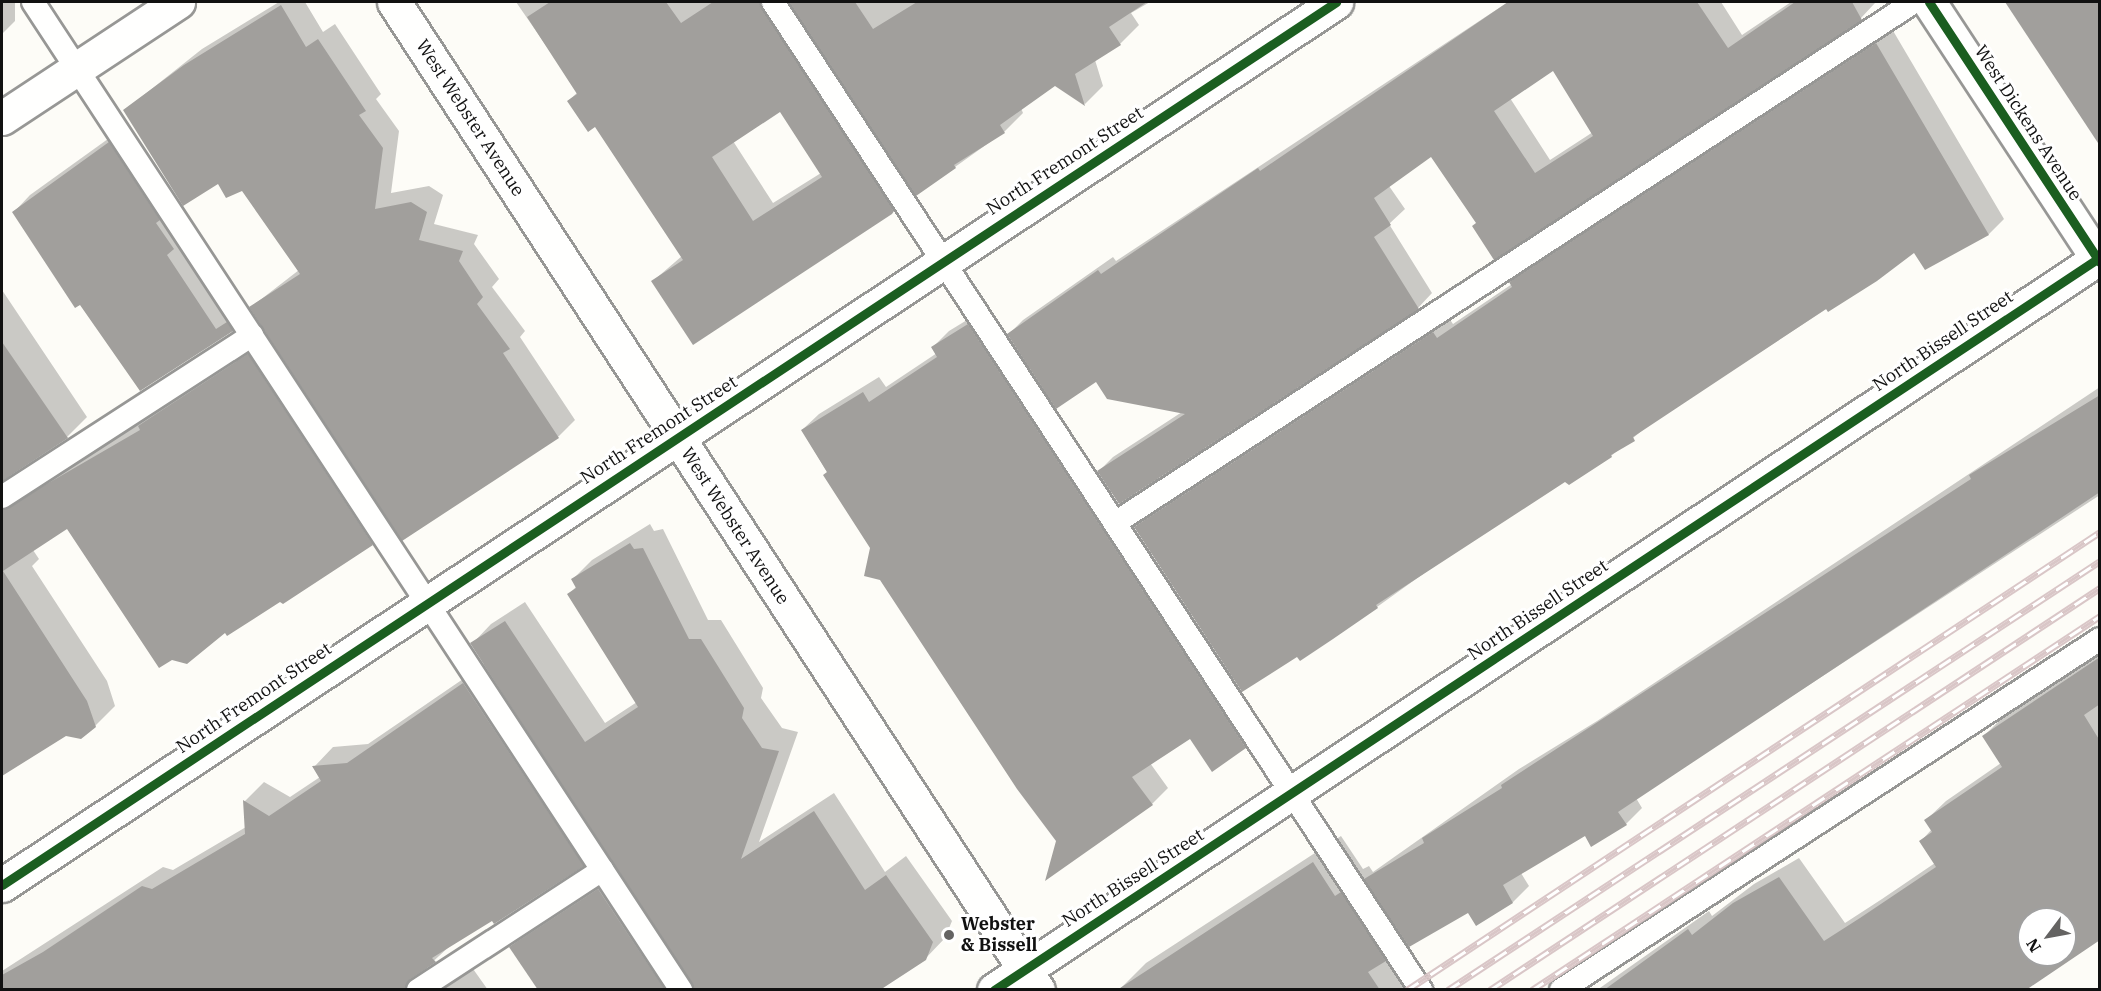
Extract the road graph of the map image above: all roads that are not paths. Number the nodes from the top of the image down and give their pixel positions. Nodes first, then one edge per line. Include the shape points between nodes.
1 (33, 2) edge
2 (178, 2) edge
3 (393, 2) edge
4 (773, 2) edge
5 (1336, 2) edge
6 (1914, 2) edge
7 (1929, 2) edge
8 (77, 68) junction
9 (2, 118) edge
10 (2099, 259) edge
11 (943, 261) junction
12 (252, 335) junction
13 (678, 437) junction
14 (2, 497) edge
15 (1115, 523) junction
16 (427, 603) junction
17 (2100, 639) edge
18 (1292, 792) junction
19 (602, 870) junction
20 (2, 885) edge
21 (1031, 980) edge
22 (418, 990) edge
23 (681, 990) edge
24 (994, 990) edge
25 (1421, 990) edge
26 (1561, 990) edge

1 - 8 lane
2 - 8 street
3 - 13 street, West Webster Avenue
4 - 11 lane
5 - 11 street, North Fremont Street
6 - 15 lane
7 - 10 street, West Dickens Avenue
8 - 9 street
8 - 12 lane
10 - 18 street, North Bissell Street
11 - 13 street, North Fremont Street
11 - 15 lane
12 - 14 lane
12 - 16 lane
13 - 16 street, North Fremont Street
13 - 21 street, West Webster Avenue
15 - 18 lane
16 - 19 lane
16 - 20 street, North Fremont Street
17 - 26 lane
18 - 21 street, North Bissell Street
18 - 25 lane
19 - 22 lane
19 - 23 lane
21 - 24 street, North Bissell Street

